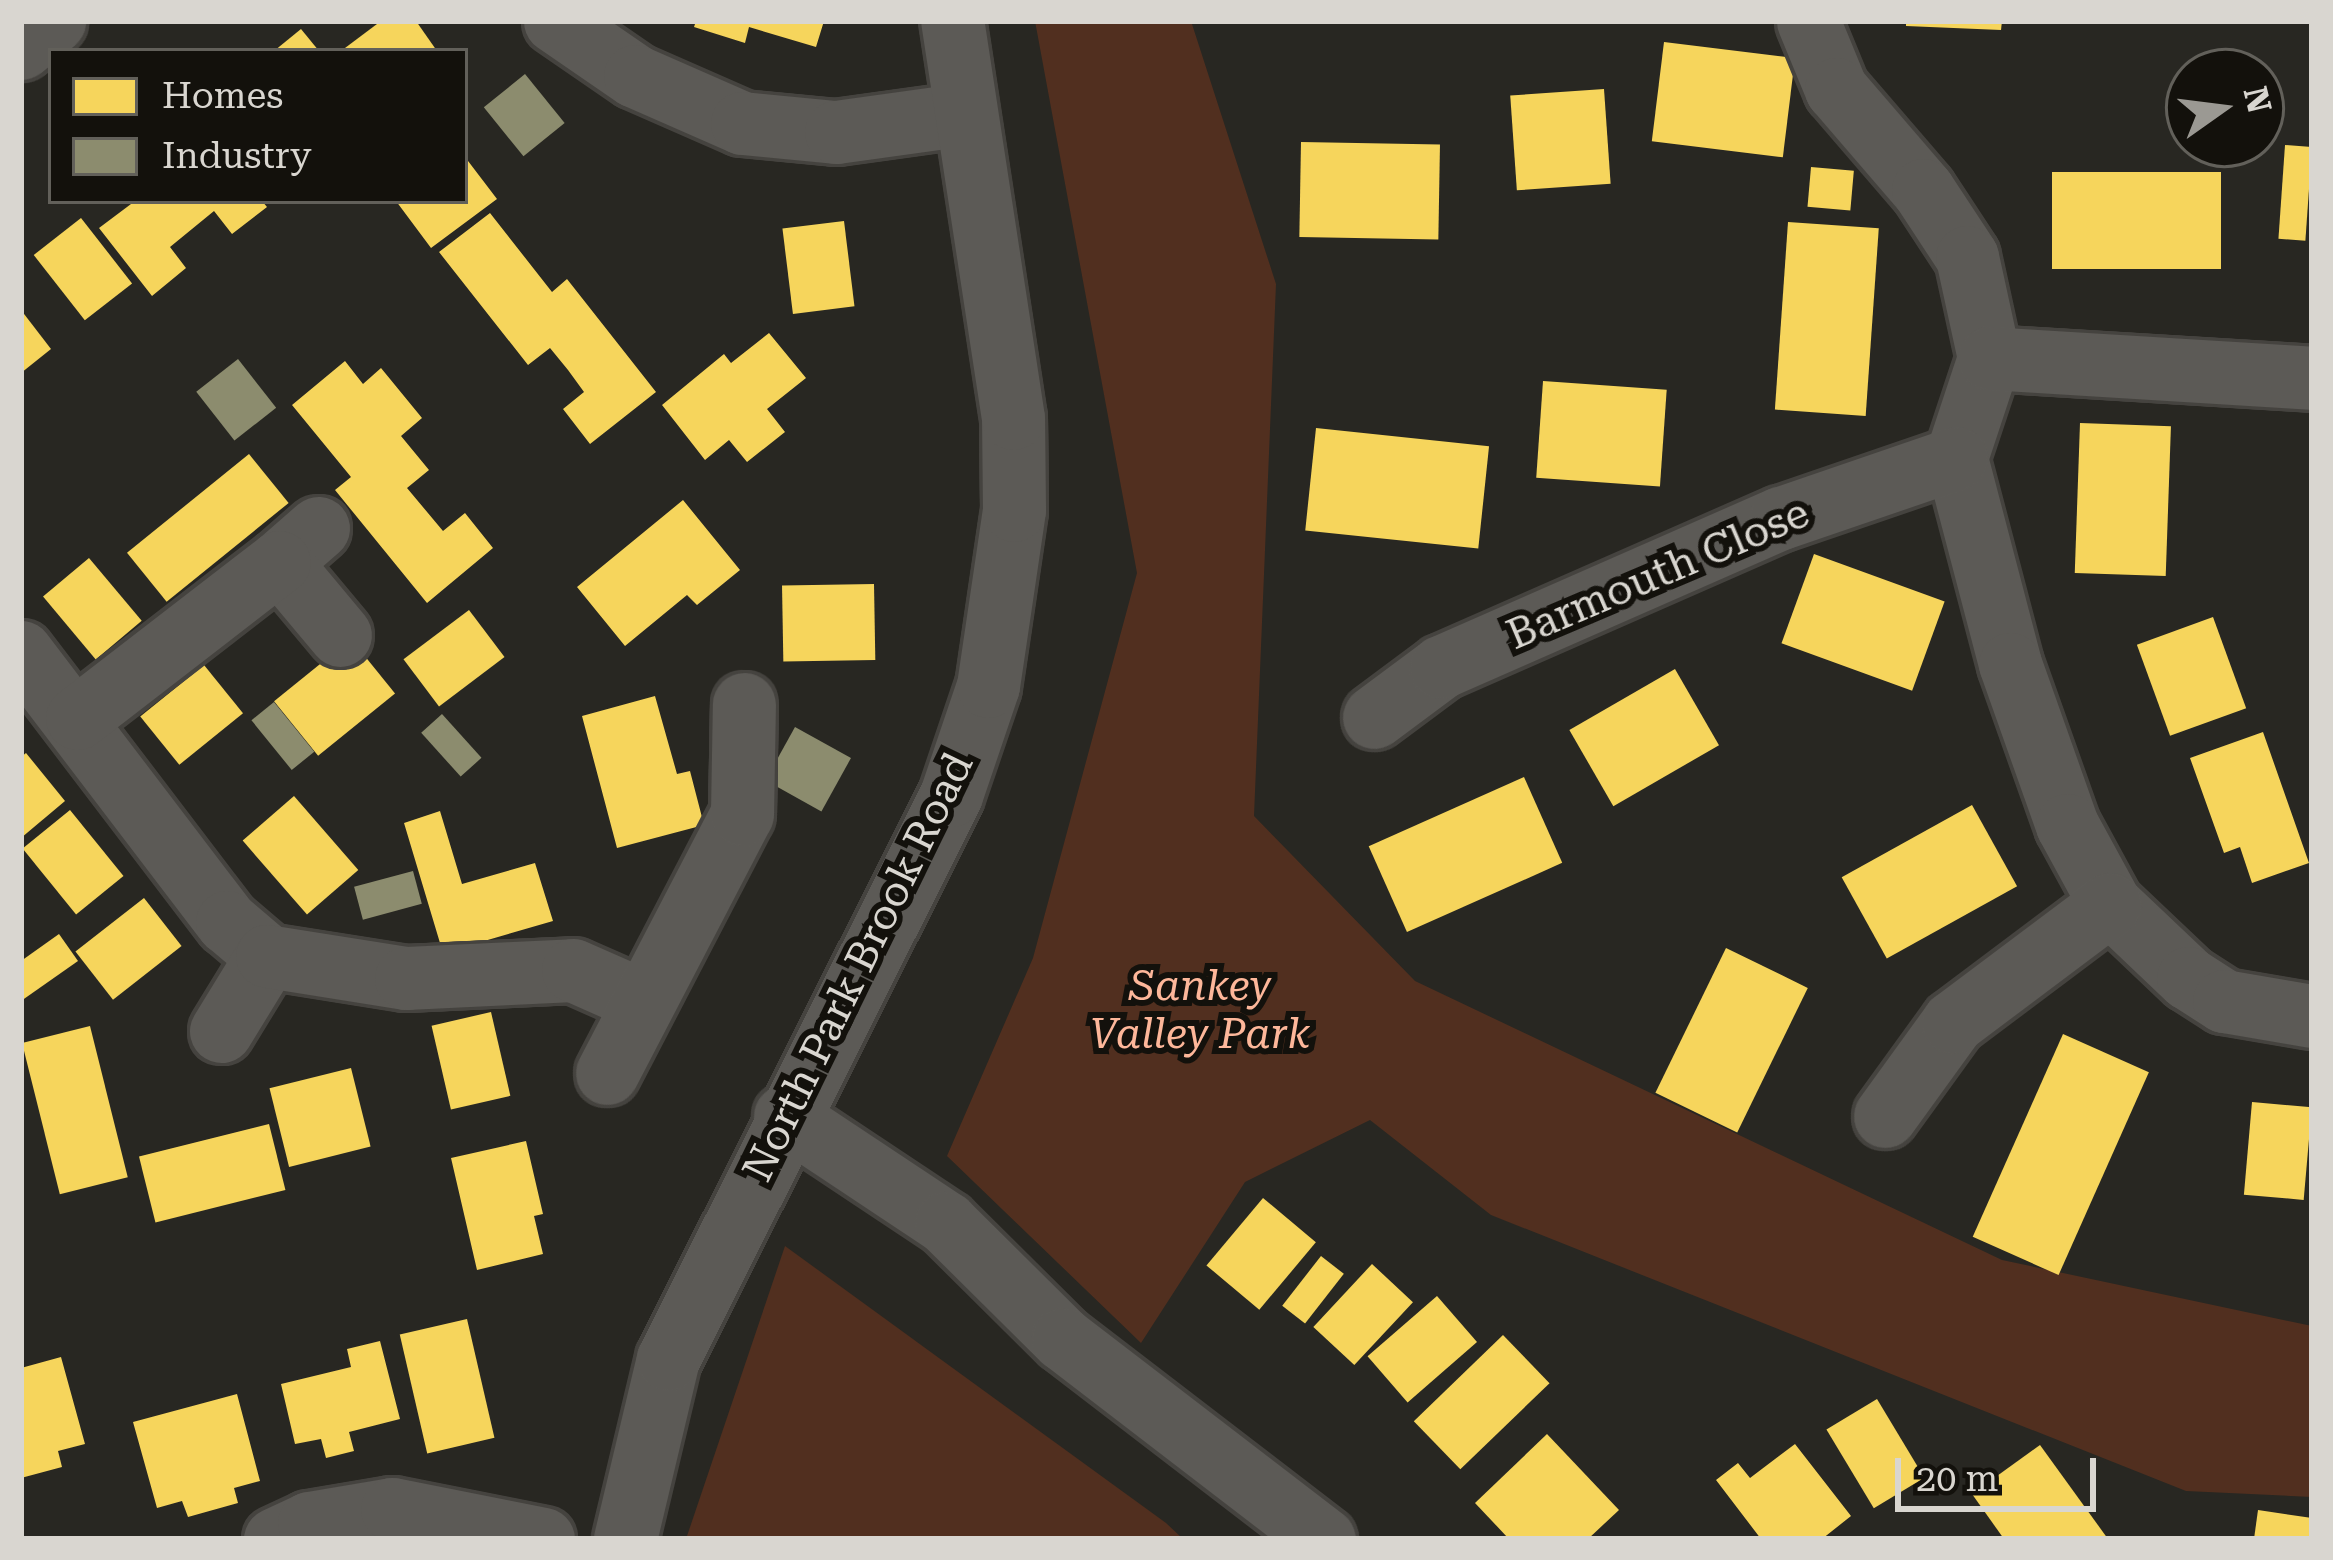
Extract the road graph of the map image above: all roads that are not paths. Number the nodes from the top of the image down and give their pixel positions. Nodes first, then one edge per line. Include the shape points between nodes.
1 (54, 21) edge
2 (555, 21) edge
3 (952, 21) edge
4 (1808, 21) edge
5 (21, 48) edge
6 (966, 115) junction
7 (1989, 358) junction
8 (2312, 378) edge
9 (1956, 458) junction
10 (340, 635) dead end
11 (21, 652) edge
12 (744, 704) dead end
13 (1374, 717) dead end
14 (77, 718) junction
15 (2110, 904) junction
16 (267, 956) junction
17 (641, 1000) junction
18 (2312, 1016) edge
19 (221, 1031) dead end
20 (607, 1073) dead end
21 (785, 1116) junction
22 (1885, 1116) dead end
23 (476, 1531) edge
24 (275, 1539) edge
25 (543, 1539) edge
26 (625, 1539) edge
27 (1324, 1539) edge

1 - 5 street
2 - 6 street via 635,76 742,123 836,132
3 - 6 street, North Park Brook Road
4 - 7 street via 1835,88 1923,190 1967,257
6 - 21 street, North Park Brook Road via 1013,418 1004,599 988,686 951,795
7 - 8 street
7 - 9 street
9 - 13 street, Barmouth Close via 1780,518 1441,667
9 - 15 street via 2010,664 2068,825
10 - 14 street via 298,545
11 - 14 street
12 - 17 street via 742,814
14 - 16 street via 226,922
15 - 18 street via 2224,1001
15 - 22 street via 1953,1022
16 - 17 street via 406,978 573,970
16 - 19 street
17 - 20 street
21 - 26 street, North Park Brook Road via 668,1359
21 - 27 street via 946,1223 1063,1340
23 - 24 street via 392,1509 309,1523
23 - 25 street

